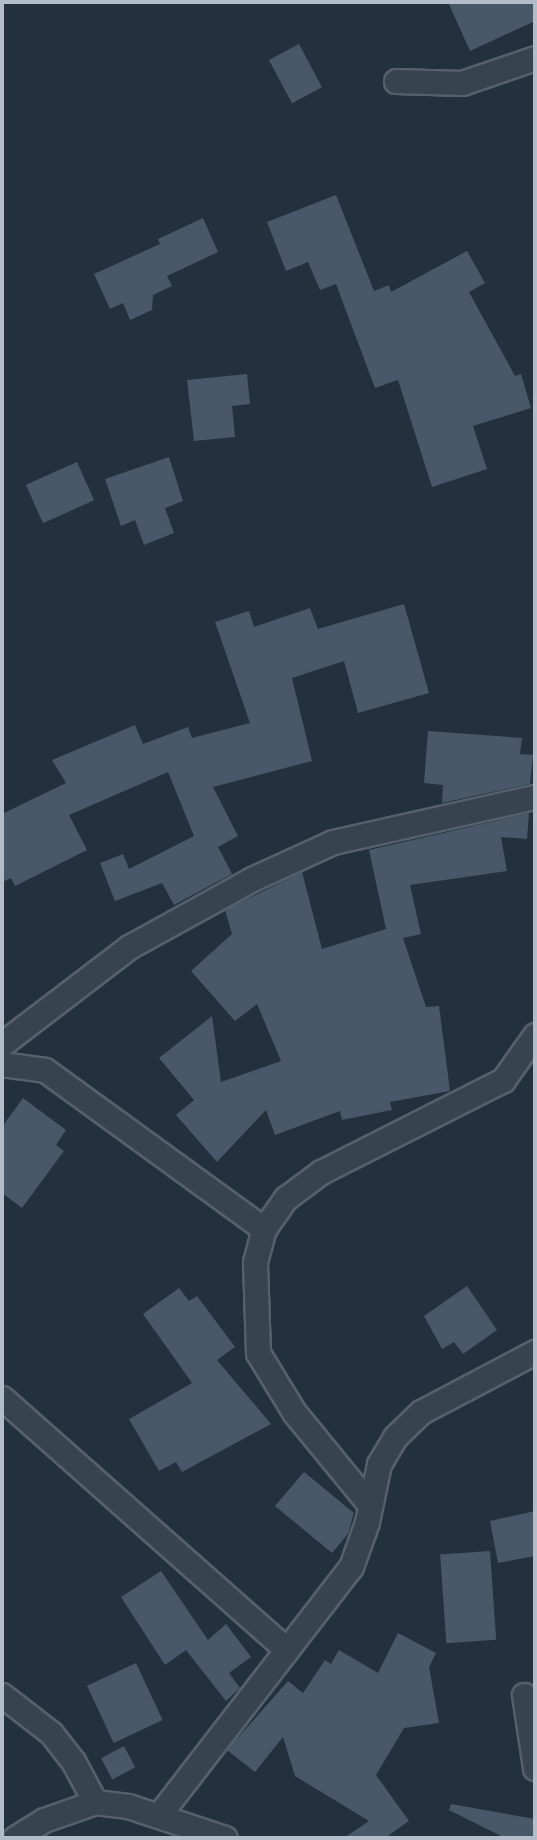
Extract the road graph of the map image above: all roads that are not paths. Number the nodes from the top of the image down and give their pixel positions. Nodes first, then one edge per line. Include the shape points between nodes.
1 (535, 58) edge
2 (396, 81) dead end
3 (535, 797) edge
4 (535, 1035) edge
5 (2, 1044) edge
6 (2, 1064) edge
7 (264, 1228) junction
8 (535, 1352) edge
9 (2, 1398) edge
10 (370, 1505) junction
11 (287, 1650) junction
12 (2, 1695) edge
13 (524, 1695) dead end
14 (535, 1768) edge
15 (95, 1802) junction
16 (159, 1815) junction
17 (15, 1838) edge
18 (225, 1838) edge

1 - 2 street via 462,83
3 - 5 street via 333,842 275,868 129,947
4 - 7 street via 503,1080 321,1172 286,1198
6 - 7 street via 45,1070
7 - 10 street via 255,1262 258,1353 294,1412
8 - 10 street via 421,1412 395,1437 379,1464
9 - 11 street
10 - 11 street via 351,1567
11 - 16 street
12 - 15 street via 51,1733 73,1760
13 - 14 street
15 - 16 street
15 - 17 street via 44,1820
16 - 18 street

